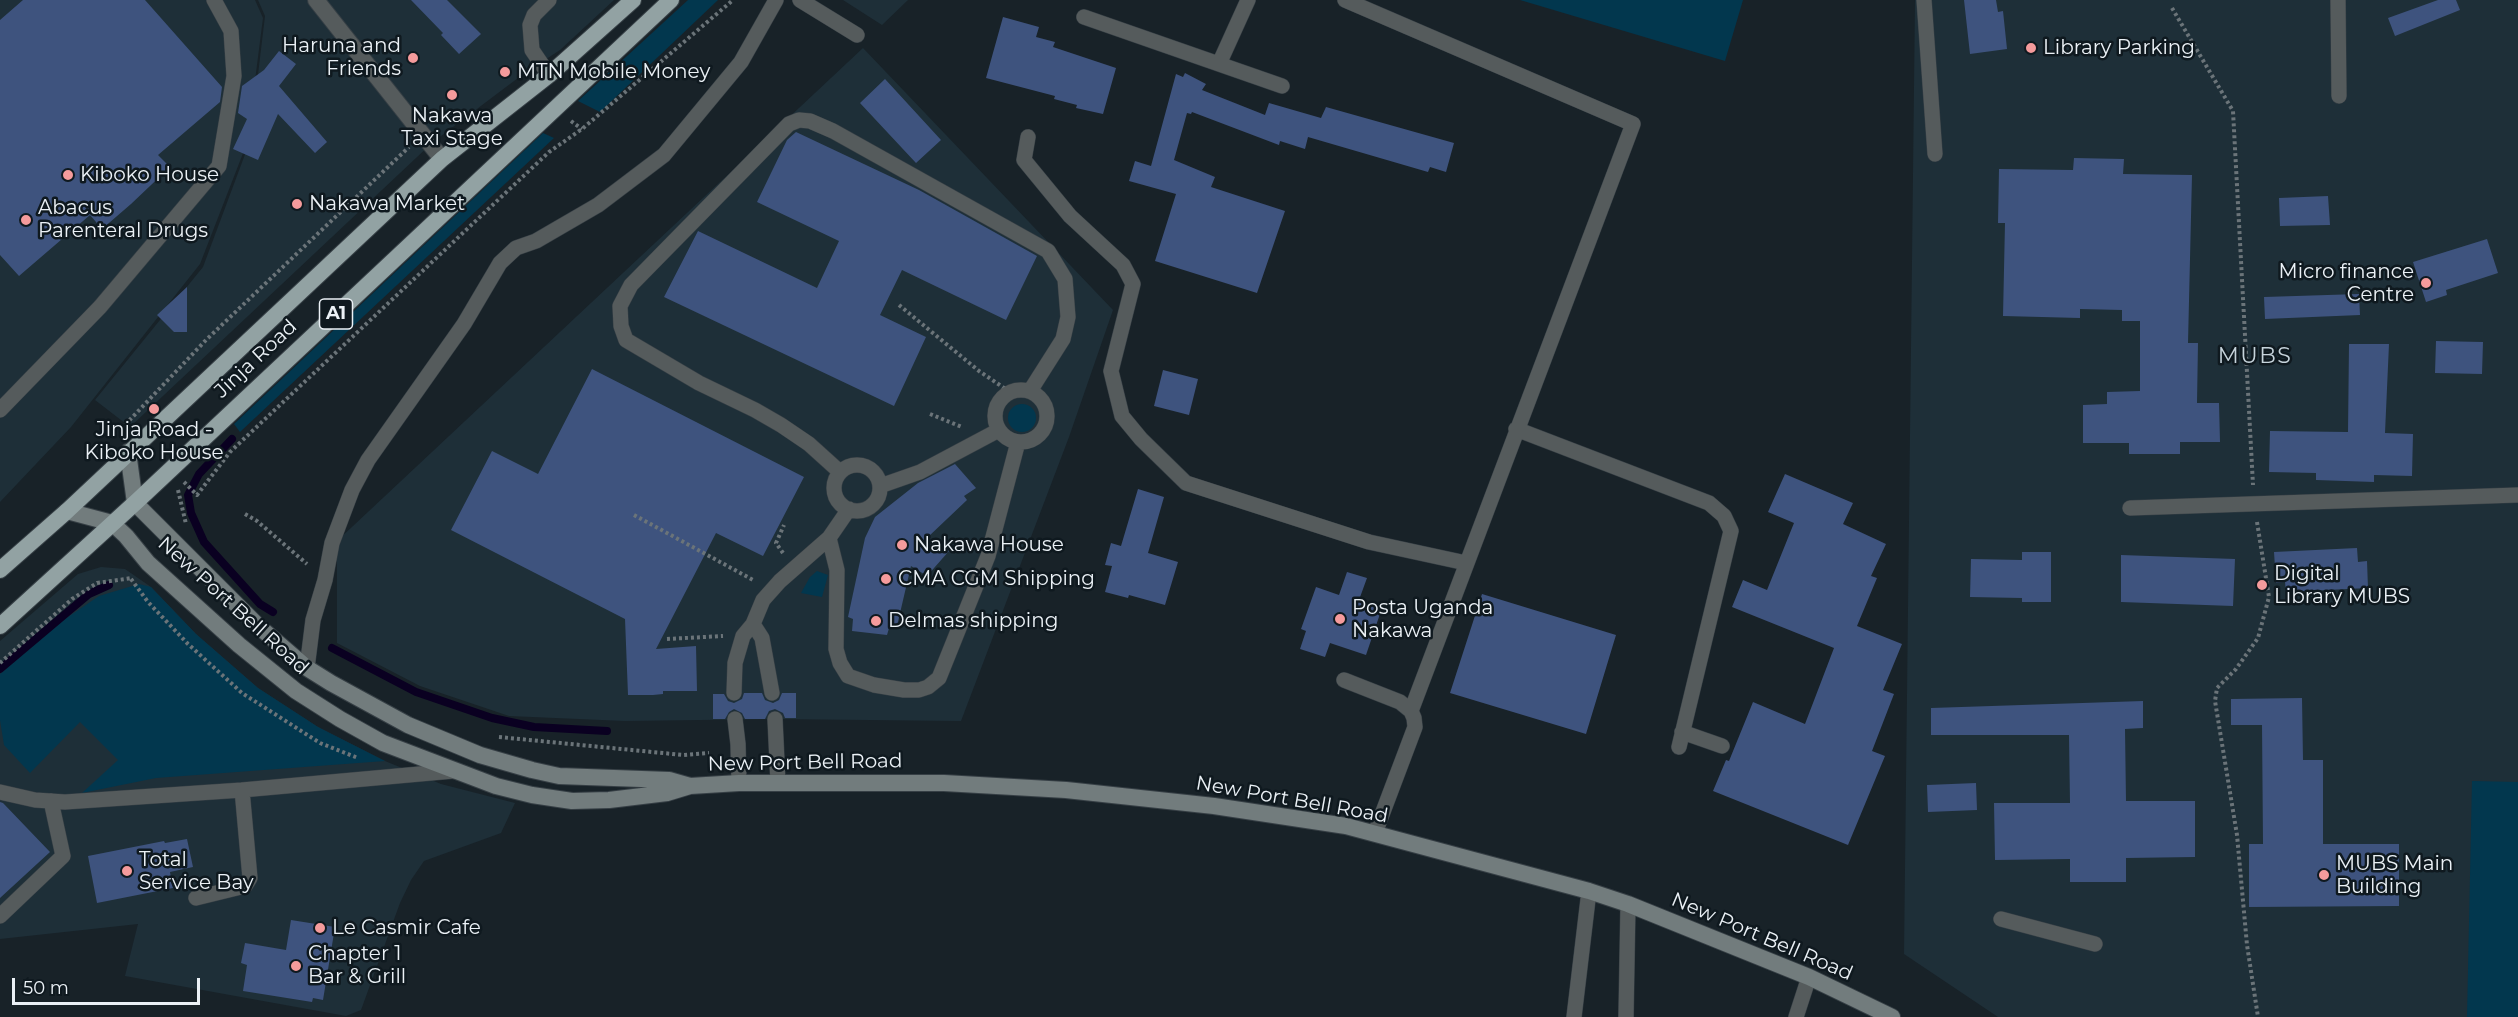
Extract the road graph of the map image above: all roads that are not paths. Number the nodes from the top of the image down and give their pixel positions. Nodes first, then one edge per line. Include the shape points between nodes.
1 (214, 0) edge
2 (316, 0) edge
3 (549, 0) edge
4 (633, 0) edge
5 (672, 0) edge
6 (776, 0) edge
7 (800, 0) edge
8 (1248, 0) edge
9 (1345, 0) edge
10 (1924, 0) edge
11 (2338, 0) edge
12 (1084, 17) dead end
13 (857, 35) dead end
14 (1219, 64) junction
15 (549, 75) junction
16 (1282, 86) dead end
17 (2339, 96) dead end
18 (1028, 137) dead end
19 (1935, 154) dead end
20 (442, 159) junction
21 (1030, 391) junction
22 (0, 410) edge
23 (1516, 429) junction
24 (992, 434) junction
25 (1018, 442) junction
26 (128, 452) junction
27 (840, 472) junction
28 (880, 486) junction
29 (2518, 495) edge
30 (139, 507) junction
31 (2130, 508) dead end
32 (849, 509) junction
33 (67, 511) junction
34 (112, 524) junction
35 (829, 538) junction
36 (1466, 563) junction
37 (0, 570) edge
38 (753, 624) junction
39 (0, 626) edge
40 (307, 668) junction
41 (1344, 680) dead end
42 (734, 693) dead end
43 (772, 693) dead end
44 (1411, 711) junction
45 (735, 719) dead end
46 (775, 719) dead end
47 (1722, 746) dead end
48 (453, 771) junction
49 (739, 783) junction
50 (778, 783) junction
51 (690, 786) junction
52 (242, 790) junction
53 (0, 792) edge
54 (51, 801) junction
55 (1375, 833) junction
56 (1589, 891) junction
57 (196, 898) dead end
58 (1628, 904) junction
59 (0, 916) edge
60 (2001, 919) dead end
61 (2096, 944) dead end
62 (1809, 977) junction
63 (1574, 1017) edge
64 (1626, 1017) edge
65 (1796, 1017) edge
66 (1892, 1017) edge

1 - 22 lane via 231,31 234,76 219,166 100,307
2 - 20 street
3 - 15 lane via 530,25 532,50
4 - 15 highway, Jinja Road / A1
5 - 30 highway, Jinja Road / A1
6 - 40 lane via 741,62 664,155 598,205 536,241 516,248 500,263 464,324 368,460 352,490 332,543 313,620
7 - 13 lane
8 - 14 lane
9 - 23 lane via 1633,124
10 - 19 lane
11 - 17 lane
12 - 14 lane
14 - 16 lane
15 - 20 highway, Jinja Road / A1
18 - 36 lane via 1024,160 1071,216 1123,266 1133,284 1111,371 1122,416 1178,476 1186,483 1369,542
20 - 26 highway, Jinja Road / A1
21 - 24 lane via 1010,392 1002,398 996,408
21 - 25 lane via 1045,403 1047,423 1036,438
21 - 27 lane via 1063,339 1068,317 1065,279 1048,251 810,120 789,124 631,285 620,306 621,326 626,340 781,425
23 - 36 lane
23 - 47 lane via 1709,503 1724,516 1731,531 1680,740
24 - 25 lane
24 - 28 lane via 920,472
25 - 35 lane via 988,556 939,678 928,687 904,690 874,686 848,676 836,649 837,570
26 - 30 main road
26 - 33 highway, Jinja Road / A1
27 - 28 lane via 848,466 865,466 872,470
27 - 32 lane via 834,488 836,497
28 - 32 lane via 875,503 867,508
29 - 31 lane
30 - 34 highway, Jinja Road / A1
30 - 40 main road, New Port Bell Road via 257,625
32 - 35 lane
33 - 34 main road
33 - 37 highway, Jinja Road / A1
34 - 39 highway, Jinja Road / A1
34 - 48 main road, New Port Bell Road via 239,645 296,691 382,743
35 - 38 lane via 771,590
36 - 44 lane
38 - 42 lane via 743,636 735,663
38 - 43 lane via 762,638
40 - 51 main road, New Port Bell Road via 408,724 480,755 559,776 669,780
41 - 44 lane via 1400,702
44 - 55 lane via 1415,727
45 - 49 lane
46 - 50 lane
48 - 51 main road, New Port Bell Road via 505,788 572,801 667,794
48 - 52 lane
49 - 50 main road, New Port Bell Road
49 - 51 main road, New Port Bell Road
50 - 55 main road, New Port Bell Road via 944,783 1066,790 1214,806
52 - 54 lane
52 - 57 lane via 250,878 245,886
53 - 54 lane
54 - 59 lane via 63,856
55 - 56 main road, New Port Bell Road
56 - 58 main road, New Port Bell Road
56 - 63 lane
58 - 62 main road, New Port Bell Road
58 - 64 lane
60 - 61 lane
62 - 65 lane
62 - 66 main road, New Port Bell Road

